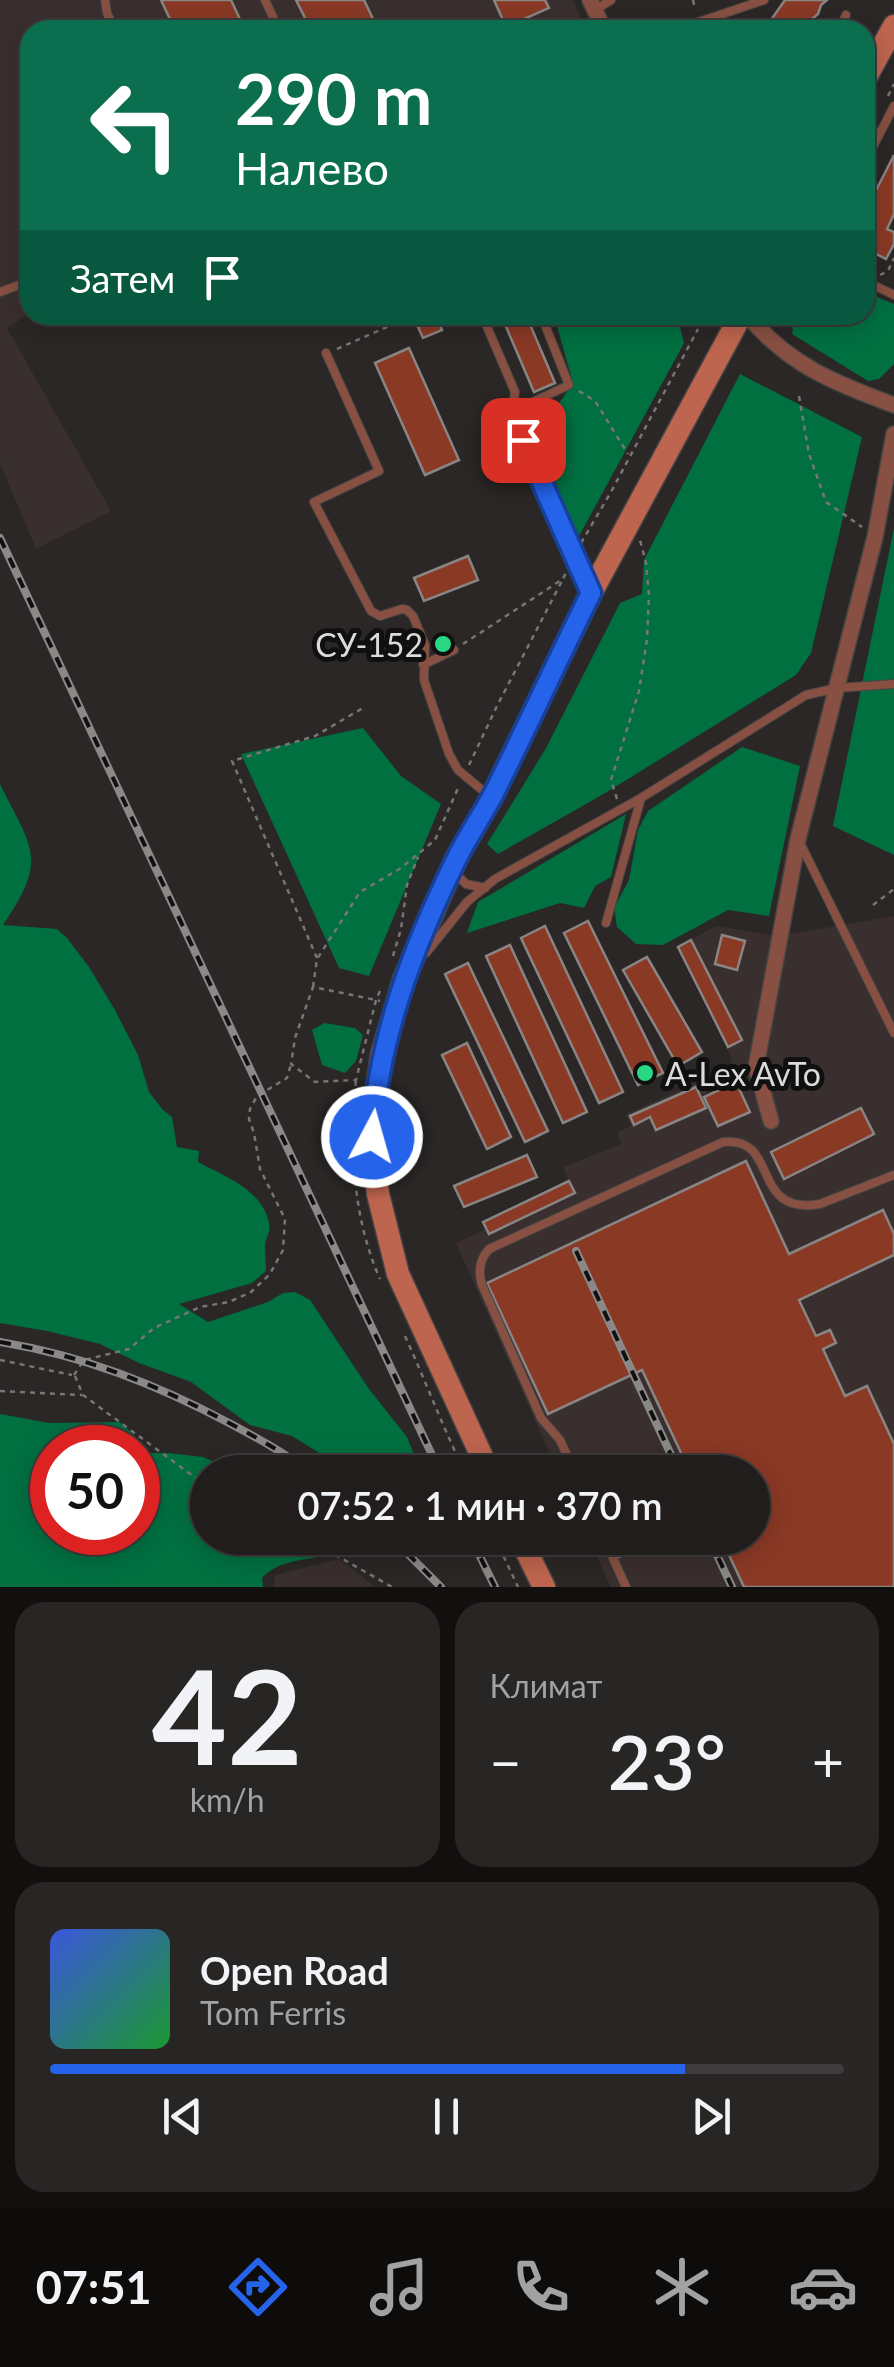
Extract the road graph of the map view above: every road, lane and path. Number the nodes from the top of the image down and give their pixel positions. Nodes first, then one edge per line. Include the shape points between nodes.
1 (611, 0) edge
2 (694, 0) edge
3 (764, 0) edge
4 (593, 5) edge
5 (846, 15) dead end
6 (698, 20) joint
7 (844, 20) edge
8 (894, 26) edge
9 (875, 61) edge
10 (894, 106) edge
11 (875, 143) edge
12 (894, 258) edge
13 (879, 276) dead end
14 (391, 325) edge
15 (486, 325) edge
16 (545, 325) edge
17 (738, 325) edge
18 (754, 325) edge
19 (698, 329) dead end
20 (326, 353) joint
21 (569, 385) junction
22 (799, 396) dead end
23 (514, 404) junction
24 (894, 405) edge
25 (894, 439) edge
26 (629, 457) junction
27 (633, 516) junction
28 (875, 537) junction
29 (574, 554) junction
30 (591, 593) junction
31 (454, 650) joint
32 (423, 665) junction
33 (894, 684) edge
34 (837, 688) junction
35 (363, 708) dead end
36 (492, 798) junction
37 (641, 798) junction
38 (618, 811) junction
39 (798, 840) junction
40 (419, 853) dead end
41 (452, 869) junction
42 (484, 888) junction
43 (894, 889) edge
44 (873, 905) dead end
45 (606, 924) dead end
46 (397, 971) junction
47 (313, 987) junction
48 (384, 998) junction
49 (894, 1034) edge
50 (292, 1064) junction
51 (771, 1122) dead end
52 (894, 1176) edge
53 (0, 1360) edge
54 (74, 1375) junction
55 (0, 1391) edge
56 (83, 1395) junction
57 (480, 1455) edge
58 (566, 1455) edge
59 (190, 1474) edge
60 (336, 1555) edge
61 (503, 1555) edge
62 (531, 1555) edge
63 (612, 1555) edge
64 (392, 1587) edge
65 (518, 1587) edge
66 (544, 1587) edge
67 (626, 1587) edge

1 - 4 lane
2 - 6 path
3 - 6 lane
5 - 7 lane
8 - 9 main road
10 - 11 lane
12 - 13 path
14 - 20 path
15 - 23 lane
16 - 21 lane
17 - 27 main road
18 - 24 street via 792,359
19 - 26 path
20 - 32 lane via 379,471 314,502 370,611 380,616 402,609 413,616 425,645
21 - 23 lane via 524,406
21 - 26 path via 596,400
22 - 28 path via 826,502
23 - 29 lane via 512,415
25 - 28 street
26 - 29 path
27 - 30 main road
27 - 38 path via 650,596 639,691 611,780
28 - 34 street
29 - 30 lane
29 - 31 path via 563,579
30 - 36 main road
31 - 32 lane
32 - 36 lane via 453,762
33 - 34 lane
34 - 37 lane via 806,695
34 - 39 street
35 - 47 path via 314,736 232,761 317,959
36 - 41 main road
37 - 38 lane
37 - 45 lane
38 - 42 lane
39 - 49 lane
39 - 51 street via 756,1067
40 - 46 path via 407,885
41 - 42 lane via 466,884
41 - 46 main road
42 - 46 lane
43 - 44 path
46 - 48 main road
47 - 48 path
47 - 50 path
48 - 50 path via 356,1080 315,1082
48 - 57 main road via 372,1137 378,1194 398,1274
50 - 54 path via 287,1078 257,1096 249,1118 260,1169 286,1219 283,1250 270,1274 251,1292 184,1314 129,1348 84,1360
52 - 58 lane via 820,1204 794,1205 774,1191 750,1147 733,1140 489,1249 481,1262 482,1285 541,1418
53 - 54 path
54 - 56 path
55 - 56 path
56 - 59 path
60 - 64 path
61 - 65 path
62 - 66 main road
63 - 67 lane

